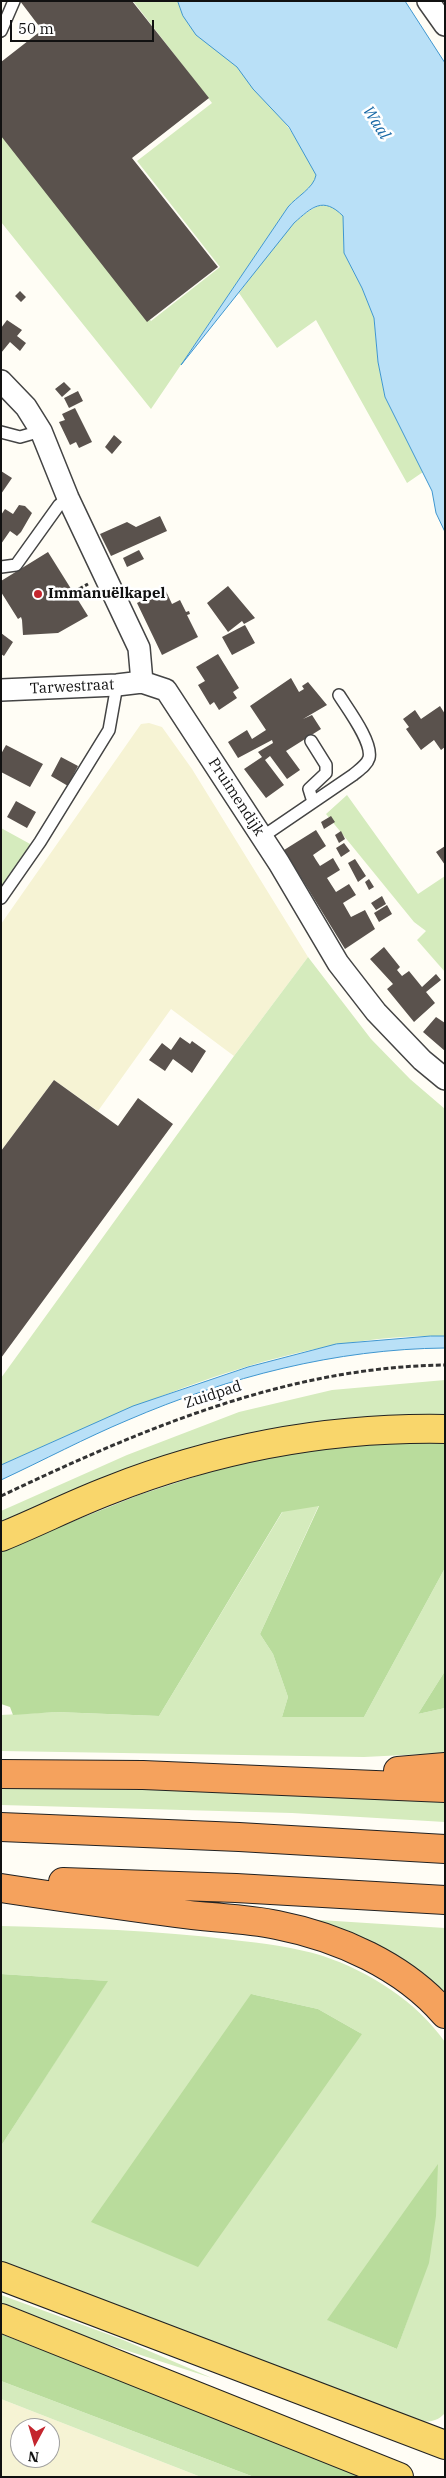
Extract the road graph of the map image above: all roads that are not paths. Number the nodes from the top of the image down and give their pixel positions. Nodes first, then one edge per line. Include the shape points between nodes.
1 (14, 1) edge
2 (428, 1) edge
3 (445, 25) edge
4 (1, 31) edge
5 (1, 381) edge
6 (40, 431) junction
7 (1, 432) edge
8 (68, 498) junction
9 (1, 567) edge
10 (142, 682) junction
11 (117, 685) junction
12 (1, 690) edge
13 (339, 695) dead end
14 (311, 741) dead end
15 (313, 802) junction
16 (262, 837) junction
17 (1, 898) edge
18 (445, 1079) edge
19 (445, 1429) edge
20 (1, 1537) edge
21 (445, 1767) edge
22 (1, 1774) edge
23 (328, 1782) junction
24 (445, 1788) edge
25 (1, 1827) edge
26 (445, 1849) edge
27 (1, 1880) edge
28 (1, 1888) edge
29 (445, 1900) edge
30 (445, 2014) edge
31 (1, 2276) edge
32 (1, 2318) edge
33 (445, 2445) edge
34 (399, 2477) edge

1 - 4 lane
2 - 3 street
5 - 6 street via 26,407
6 - 7 lane via 20,437
6 - 8 street
8 - 9 lane via 59,505 16,565
8 - 10 street via 139,648
10 - 11 street, Tarwestraat
10 - 16 street, Pruimendijk via 166,690
11 - 12 street, Tarwestraat
11 - 17 lane via 109,730 40,842
13 - 15 lane via 366,741 369,758 353,775
14 - 15 lane via 326,765 326,773 310,790
15 - 16 lane
16 - 18 street, Pruimendijk via 338,963 376,1012
19 - 20 main road via 346,1432 262,1444 184,1464 109,1490
21 - 23 highway via 369,1773
22 - 23 highway via 142,1774
23 - 24 highway
25 - 26 highway
27 - 29 highway via 236,1888
28 - 30 highway via 176,1914 277,1925 338,1942 388,1966
31 - 33 main road
32 - 34 main road

